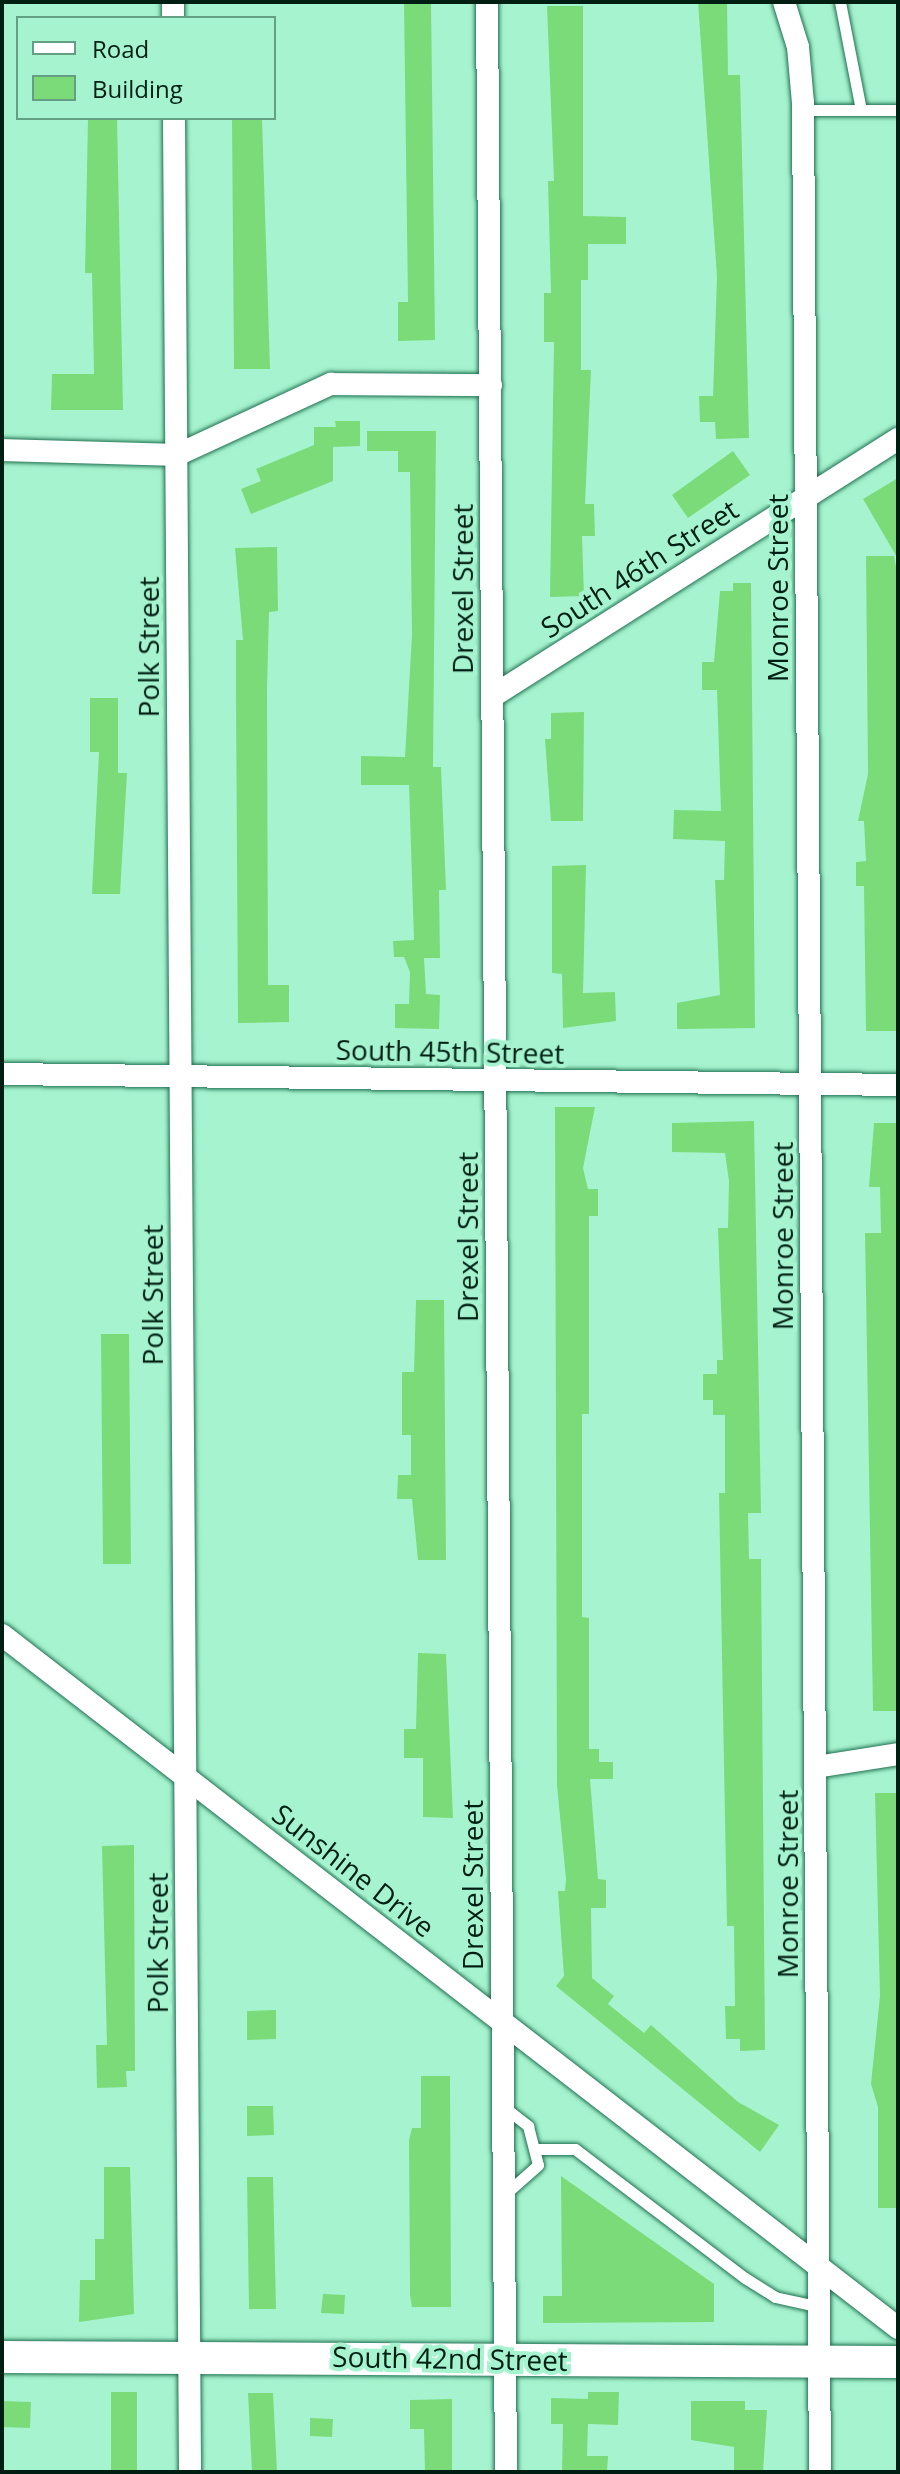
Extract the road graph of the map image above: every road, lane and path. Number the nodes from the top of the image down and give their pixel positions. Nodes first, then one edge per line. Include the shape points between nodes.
1 (487, 2) edge
2 (784, 2) edge
3 (840, 2) edge
4 (803, 110) junction
5 (861, 110) junction
6 (898, 110) edge
7 (174, 120) edge
8 (491, 385) junction
9 (898, 439) edge
10 (2, 450) edge
11 (177, 455) junction
12 (807, 497) junction
13 (493, 696) junction
14 (2, 1074) edge
15 (180, 1078) junction
16 (496, 1082) junction
17 (810, 1084) junction
18 (898, 1085) edge
19 (2, 1635) edge
20 (898, 1754) edge
21 (816, 1767) junction
22 (185, 1776) junction
23 (503, 2023) junction
24 (503, 2107) junction
25 (537, 2149) junction
26 (504, 2195) junction
27 (819, 2266) junction
28 (821, 2307) junction
29 (898, 2328) edge
30 (190, 2356) junction
31 (2, 2357) edge
32 (506, 2358) junction
33 (898, 2362) edge
34 (820, 2363) junction
35 (190, 2472) edge
36 (506, 2472) edge
37 (820, 2472) edge

1 - 8 street, Drexel Street
2 - 4 street, Monroe Street via 798,47
3 - 5 lane
4 - 5 lane
4 - 12 street, Monroe Street
5 - 6 lane
7 - 11 street, Polk Street
8 - 11 street via 331,384
8 - 13 street, Drexel Street
9 - 12 street, South 46th Street
10 - 11 street
11 - 15 street, Polk Street
12 - 13 street, South 46th Street
12 - 17 street, Monroe Street
13 - 16 street, Drexel Street
14 - 15 street, South 45th Street
15 - 16 street, South 45th Street
15 - 22 street, Polk Street
16 - 17 street, South 45th Street
16 - 23 street, Drexel Street
17 - 18 street, South 45th Street
17 - 21 street, Monroe Street
19 - 22 street, Sunshine Drive
20 - 21 street
21 - 27 street, Monroe Street
22 - 23 street, Sunshine Drive
22 - 30 street, Polk Street
23 - 24 street, Drexel Street
23 - 27 street, Sunshine Drive
24 - 25 lane via 528,2126
24 - 26 street, Drexel Street
25 - 26 lane via 531,2177
25 - 28 lane via 575,2149 745,2278 775,2297
26 - 32 street, Drexel Street
27 - 28 street, Monroe Street
27 - 29 street, Sunshine Drive
28 - 34 street, Monroe Street
30 - 31 street, South 42nd Street
30 - 32 street, South 42nd Street
30 - 35 street, Polk Street
32 - 34 street, South 42nd Street
32 - 36 street, Drexel Street
33 - 34 street, South 42nd Street
34 - 37 street, Monroe Street

